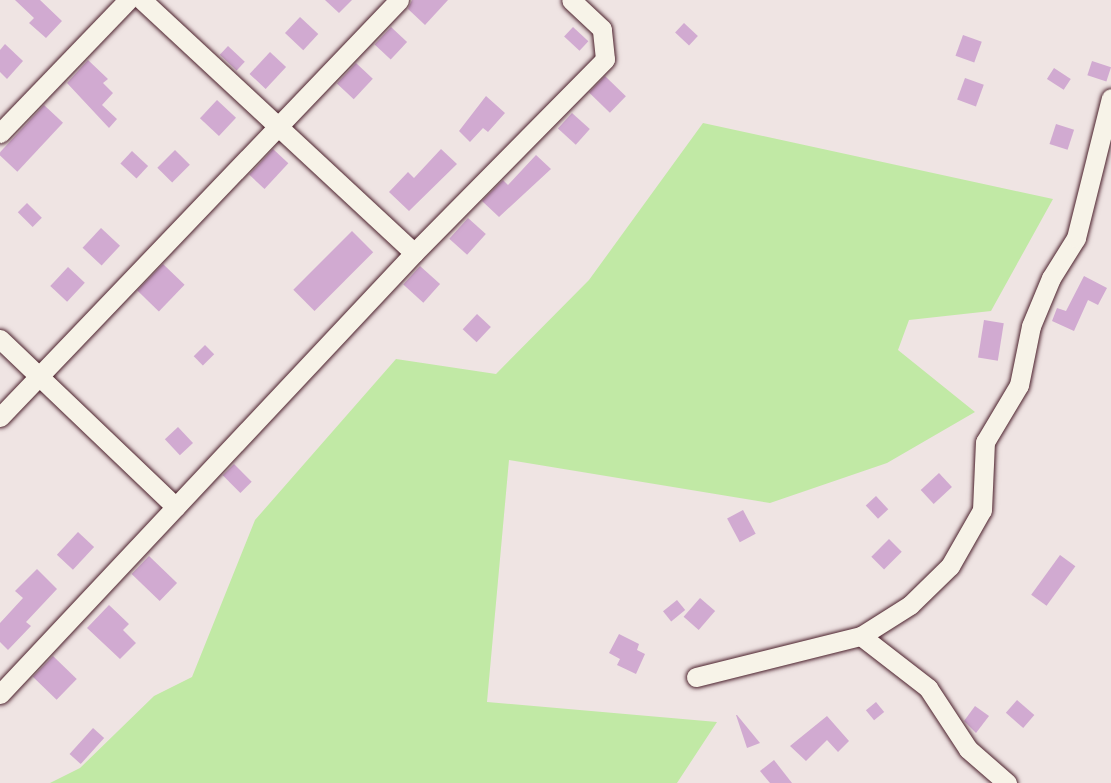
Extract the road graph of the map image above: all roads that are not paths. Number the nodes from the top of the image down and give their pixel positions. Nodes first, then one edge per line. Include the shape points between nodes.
1 (128, 0) edge
2 (142, 0) edge
3 (399, 0) edge
4 (581, 4) edge
5 (1111, 98) edge
6 (278, 126) junction
7 (0, 133) edge
8 (414, 253) junction
9 (0, 339) edge
10 (39, 376) junction
11 (0, 417) edge
12 (176, 507) junction
13 (861, 636) junction
14 (696, 677) dead end
15 (0, 695) edge
16 (1007, 783) edge

1 - 7 street
2 - 6 street
3 - 6 street
4 - 8 street via 602,29 605,58
5 - 13 street via 1076,238 1051,278 1031,326 1019,385 985,442 982,510 950,566 910,605
6 - 8 street
6 - 10 street
8 - 12 street
9 - 10 street
10 - 11 street
10 - 12 street
12 - 15 street
13 - 14 street
13 - 16 street via 928,688 968,749

